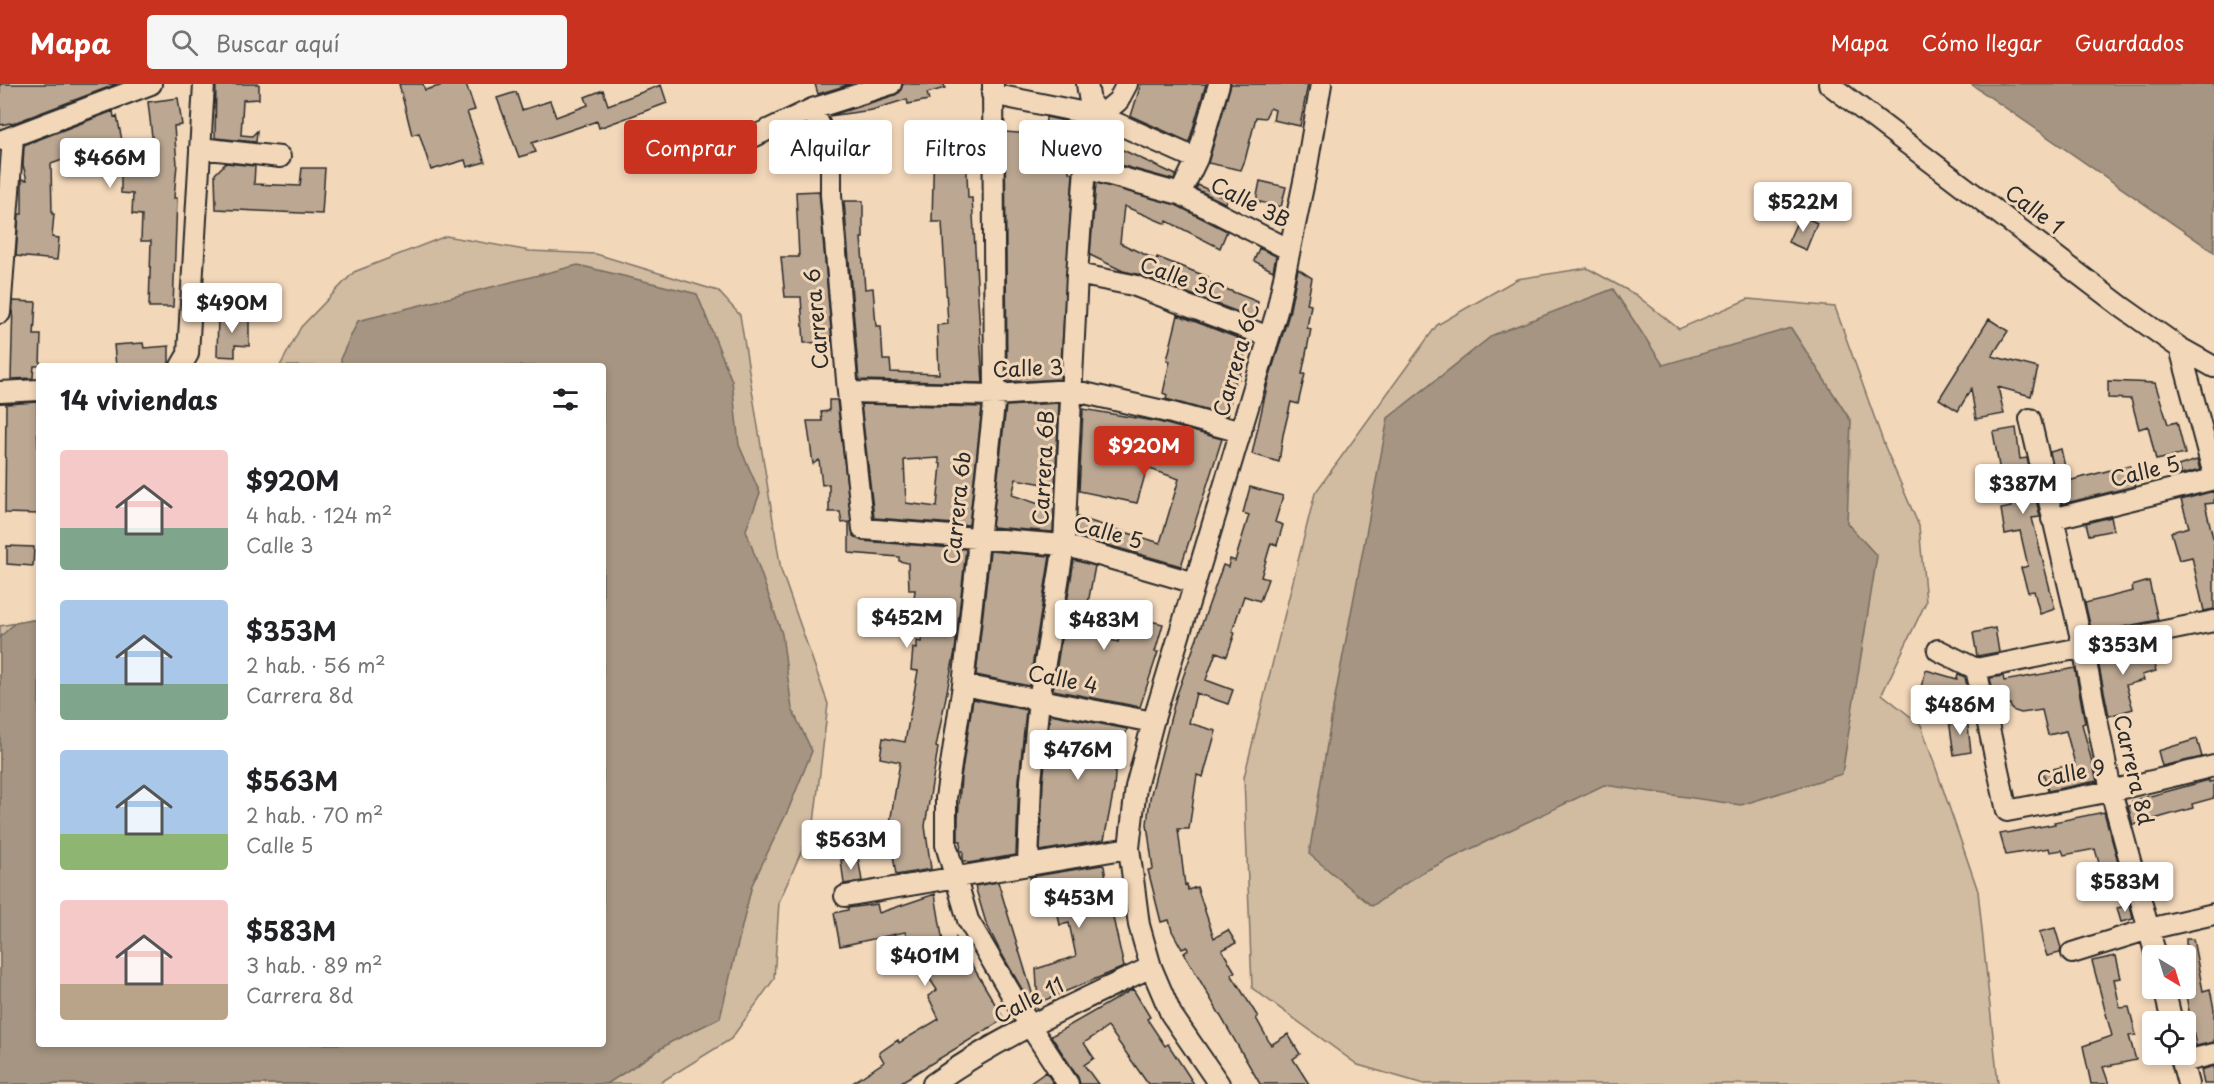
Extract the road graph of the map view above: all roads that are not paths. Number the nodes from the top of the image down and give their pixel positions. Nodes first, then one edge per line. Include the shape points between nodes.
1 (151, 84) edge
2 (204, 84) edge
3 (891, 84) edge
4 (1087, 84) edge
5 (1127, 84) edge
6 (1219, 84) edge
7 (1321, 84) edge
8 (1829, 84) edge
9 (992, 89) edge
10 (812, 109) junction
11 (1100, 116) junction
12 (1099, 120) edge
13 (757, 135) edge
14 (7, 139) edge
15 (200, 148) junction
16 (280, 157) dead end
17 (1197, 159) junction
18 (1084, 174) edge
19 (1106, 174) edge
20 (1180, 194) junction
21 (1290, 250) junction
22 (1077, 274) junction
23 (0, 313) edge
24 (1269, 337) junction
25 (2180, 348) junction
26 (183, 363) edge
27 (2214, 367) edge
28 (36, 390) edge
29 (1071, 390) junction
30 (0, 392) edge
31 (848, 393) junction
32 (995, 395) junction
33 (2030, 419) dead end
34 (1241, 432) junction
35 (2214, 475) edge
36 (2214, 479) edge
37 (2052, 519) junction
38 (863, 529) joint
39 (979, 539) junction
40 (1064, 545) junction
41 (1195, 583) junction
42 (2214, 621) edge
43 (2083, 647) junction
44 (1938, 650) dead end
45 (1976, 669) junction
46 (963, 685) junction
47 (1039, 700) junction
48 (1153, 722) junction
49 (2214, 766) edge
50 (2111, 791) junction
51 (1129, 848) junction
52 (1028, 864) junction
53 (954, 878) junction
54 (845, 896) dead end
55 (2214, 914) edge
56 (2149, 929) junction
57 (2153, 945) edge
58 (2072, 953) dead end
59 (1151, 967) junction
60 (1030, 1026) junction
61 (2214, 1054) edge
62 (2196, 1056) edge
63 (2183, 1065) edge
64 (933, 1084) edge
65 (1068, 1084) edge
66 (1219, 1084) edge
67 (2188, 1084) edge

1 - 14 street
2 - 15 street
3 - 10 street
4 - 11 street via 1090,102
5 - 11 street, Carrera 6B via 1118,101
6 - 17 street
7 - 21 street, Carrera 6C
8 - 25 street, Calle 1
9 - 11 street
9 - 32 street, Carrera 6b
10 - 13 street
10 - 31 street, Carrera 6 via 831,148 831,195
11 - 12 street, Carrera 6B
11 - 17 street
14 - 23 street
15 - 16 street
15 - 26 street via 188,354
17 - 20 street
18 - 22 street, Carrera 6B
19 - 20 street, Calle 3B
20 - 21 street, Calle 3B
21 - 24 street, Carrera 6C
22 - 24 street, Calle 3C via 1133,285
22 - 29 street, Carrera 6B
24 - 34 street, Carrera 6C
25 - 27 street, Calle 1
25 - 35 street
28 - 30 street
29 - 32 street, Calle 3
29 - 34 street, Calle 3
29 - 40 street, Carrera 6B
31 - 32 street, Calle 3
31 - 38 street, Carrera 6
32 - 39 street, Carrera 6b
33 - 37 street, Carrera 8d
34 - 41 street, Carrera 6C
36 - 37 street, Calle 5
37 - 43 street, Carrera 8d
38 - 39 street, Calle 5
39 - 40 street, Calle 5
39 - 46 street, Carrera 6b
40 - 41 street, Calle 5
40 - 47 street, Carrera 6B
41 - 48 street, Carrera 6C
42 - 43 street
43 - 45 street
43 - 50 street, Carrera 8d
44 - 45 street
45 - 50 street, Calle 9 via 2007,811
46 - 47 street, Calle 4
46 - 53 street, Carrera 6b via 946,798 946,845
47 - 48 street, Calle 4
47 - 52 street, Carrera 6B
48 - 51 street, Carrera 6C via 1136,787
49 - 50 street, Calle 9
50 - 56 street, Carrera 8d
51 - 52 street
51 - 59 street, Carrera 6C via 1139,925
52 - 53 street
53 - 54 street
53 - 60 street, Carrera 6b via 968,920
55 - 56 street
56 - 57 street, Carrera 8d
56 - 58 street
59 - 60 street, Calle 11
59 - 66 street, Carrera 6C via 1171,1014
60 - 64 street, Calle 11
60 - 65 street, Carrera 6b
61 - 62 street
63 - 67 street

